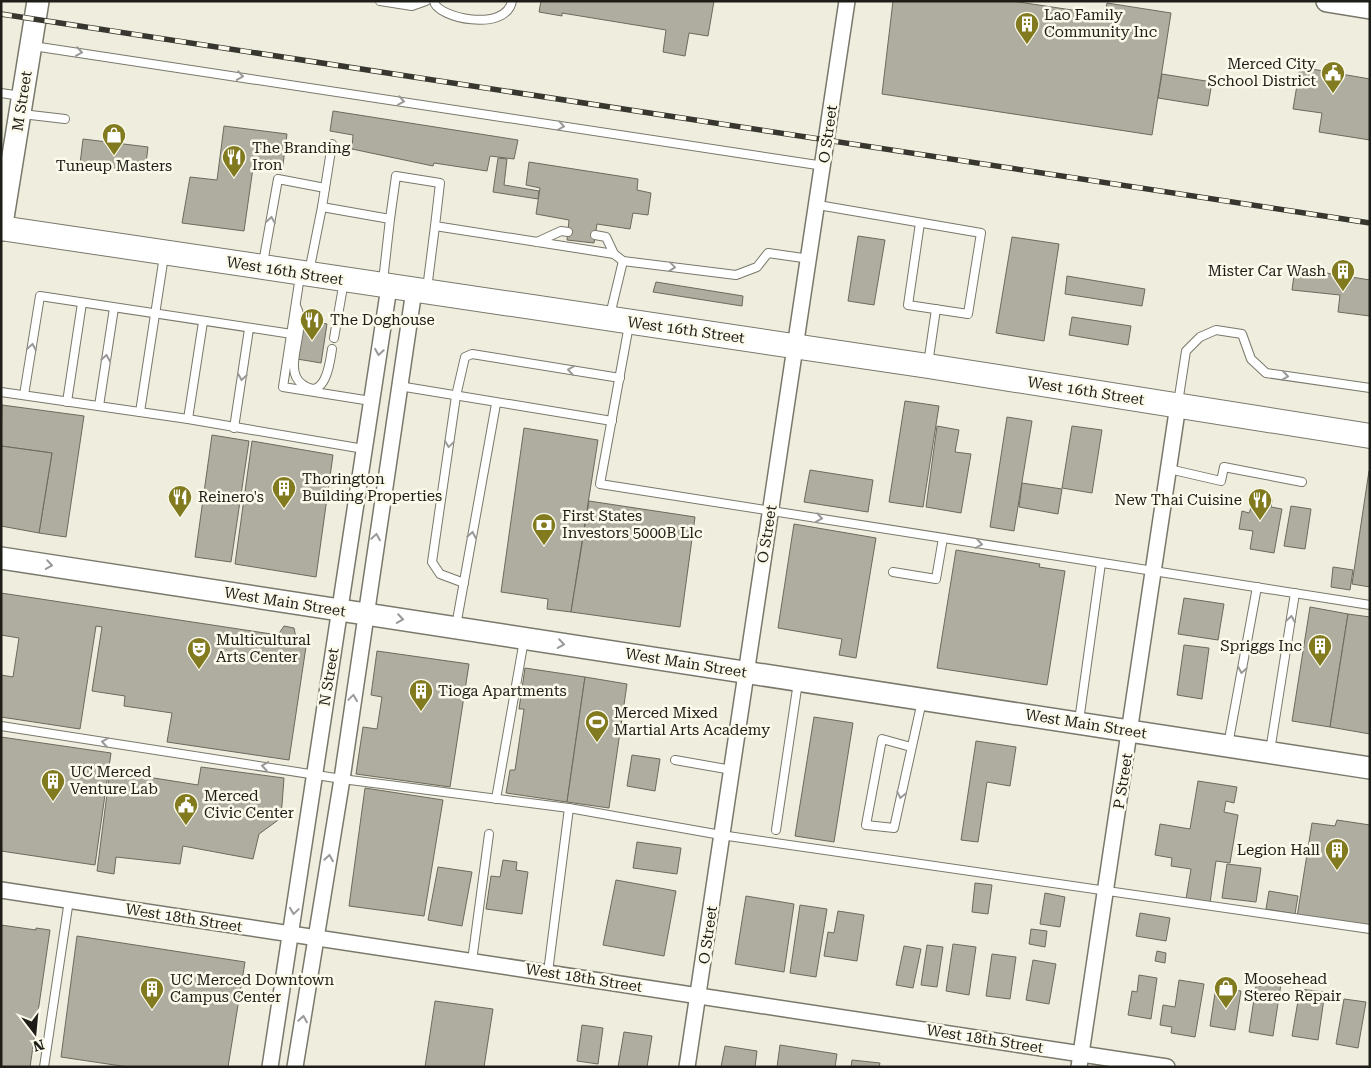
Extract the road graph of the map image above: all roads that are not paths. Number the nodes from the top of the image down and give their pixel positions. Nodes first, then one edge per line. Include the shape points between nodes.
1 (38, 1) edge
2 (380, 1) edge
3 (426, 1) edge
4 (434, 1) edge
5 (847, 1) edge
6 (1327, 1) edge
7 (511, 4) edge
8 (1370, 8) edge
9 (31, 46) junction
10 (1, 93) edge
11 (22, 105) junction
12 (65, 120) dead end
13 (332, 144) dead end
14 (824, 166) junction
15 (325, 188) junction
16 (818, 205) junction
17 (322, 208) junction
18 (390, 219) junction
19 (920, 223) junction
20 (435, 226) junction
21 (1, 229) edge
22 (568, 232) dead end
23 (595, 236) dead end
24 (537, 242) junction
25 (164, 253) junction
26 (614, 254) junction
27 (810, 259) junction
28 (623, 261) junction
29 (262, 268) junction
30 (304, 274) junction
31 (344, 280) junction
32 (386, 286) junction
33 (420, 291) junction
34 (82, 303) junction
35 (296, 306) junction
36 (114, 308) junction
37 (936, 309) junction
38 (156, 314) junction
39 (620, 320) junction
40 (202, 322) junction
41 (249, 329) junction
42 (292, 334) junction
43 (334, 338) dead end
44 (795, 346) junction
45 (332, 349) dead end
46 (928, 366) junction
47 (620, 378) junction
48 (399, 386) junction
49 (1370, 388) edge
50 (1, 392) edge
51 (24, 396) junction
52 (456, 396) junction
53 (371, 400) junction
54 (67, 402) junction
55 (496, 404) junction
56 (99, 406) junction
57 (1178, 406) junction
58 (140, 412) junction
59 (188, 419) junction
60 (612, 421) junction
61 (234, 428) junction
62 (1370, 436) edge
63 (364, 449) junction
64 (1169, 469) junction
65 (1302, 482) dead end
66 (770, 511) junction
67 (943, 538) junction
68 (1, 558) edge
69 (1101, 563) junction
70 (1154, 571) junction
71 (893, 572) dead end
72 (464, 583) junction
73 (1257, 587) junction
74 (1295, 593) junction
75 (1370, 605) edge
76 (339, 610) junction
77 (364, 614) junction
78 (456, 628) junction
79 (524, 638) junction
80 (746, 672) junction
81 (798, 680) junction
82 (922, 699) junction
83 (1079, 723) junction
84 (1, 726) edge
85 (1131, 731) junction
86 (912, 747) junction
87 (1228, 747) junction
88 (1270, 753) junction
89 (675, 760) dead end
90 (1370, 768) edge
91 (732, 770) junction
92 (314, 774) junction
93 (342, 779) junction
94 (496, 799) junction
95 (569, 808) junction
96 (776, 830) dead end
97 (489, 834) dead end
98 (721, 835) junction
99 (1, 890) edge
100 (1106, 891) junction
101 (69, 900) junction
102 (1370, 929) edge
103 (290, 934) junction
104 (316, 937) junction
105 (472, 961) junction
106 (548, 972) junction
107 (699, 995) junction
108 (1080, 1060) edge
109 (44, 1067) edge
110 (270, 1067) edge
111 (295, 1067) edge
112 (687, 1067) edge
113 (1167, 1067) edge

1 - 9 street, M Street
2 - 3 lane via 412,6
4 - 7 lane via 446,14 490,20 497,19
5 - 14 street, O Street
6 - 8 street
9 - 11 street, M Street
9 -> 14 lane
10 - 11 lane
11 - 12 lane
11 - 21 street, M Street
13 - 15 lane
14 - 16 street, O Street
15 - 17 lane
29 -> 15 lane via 278,179
16 - 19 lane
16 - 27 street, O Street
17 - 18 lane
17 - 30 lane
18 - 20 lane via 396,176 440,183
18 - 32 lane
19 - 37 lane via 908,305
19 - 37 lane via 981,232 968,314
20 - 24 lane
20 - 33 lane
21 - 25 main road, West 16th Street
22 - 24 lane via 561,231
23 - 26 lane via 606,237
24 - 26 lane
25 - 29 main road, West 16th Street
25 - 38 lane
26 - 28 lane
28 -> 27 lane via 736,275 757,267 768,253
27 - 44 street, O Street
28 - 39 lane
29 - 30 main road, West 16th Street
30 - 31 main road, West 16th Street
30 - 35 lane
31 - 32 main road, West 16th Street
31 - 43 lane
32 - 33 main road, West 16th Street
32 -> 53 street, N Street
33 - 39 main road, West 16th Street
33 - 48 street, N Street
34 - 36 lane
51 -> 34 lane via 40,296
34 - 54 lane
35 - 42 lane
35 - 45 lane via 301,315 293,369 296,380 315,388 323,383
36 - 38 lane
56 -> 36 lane
37 - 46 lane
38 - 40 lane
38 - 58 lane
39 - 44 main road, West 16th Street
39 - 47 lane
40 - 41 lane
40 - 59 lane
41 - 42 lane
41 -> 61 lane
42 - 53 lane via 283,387
44 - 46 main road, West 16th Street
44 - 66 street, O Street
46 - 57 main road, West 16th Street
47 -> 52 lane via 472,354 464,357
47 - 60 lane
48 - 52 lane
77 -> 48 street, N Street
57 -> 49 lane via 1186,351 1200,337 1216,330 1242,334 1251,359 1266,373
50 - 51 lane
51 - 54 lane
52 - 55 lane
52 -> 72 lane via 432,562 440,574
53 - 63 street, N Street
54 - 56 lane
55 - 60 lane
72 -> 55 lane
56 - 58 lane
57 - 62 main road, West 16th Street
57 - 64 street, P Street
58 - 59 lane
59 - 61 lane
60 - 66 lane via 600,484
61 - 63 lane
63 - 76 street, N Street
64 - 65 lane via 1221,481 1224,467
64 - 70 street, P Street
66 -> 67 lane
66 - 80 street, O Street
67 -> 69 lane
67 - 71 lane via 936,579
68 -> 76 street, West Main Street
69 - 70 lane
69 - 83 lane
70 - 73 lane
70 - 85 street, P Street
72 - 78 lane
73 - 74 lane
73 -> 87 lane
74 - 75 lane
88 -> 74 lane
76 - 77 street, West Main Street
76 - 92 street, N Street
77 -> 78 street, West Main Street
93 -> 77 street, N Street
78 - 79 street, West Main Street
79 -> 80 street, West Main Street
79 - 94 lane
80 - 81 street, West Main Street
80 - 91 street, O Street
81 - 82 street, West Main Street
81 - 96 lane
82 - 83 street, West Main Street
82 - 86 lane
83 - 85 street, West Main Street
92 -> 84 lane
85 - 87 street, West Main Street
85 - 100 street, P Street
86 -> 86 lane via 894,828 866,825 882,739
87 - 88 street, West Main Street
88 - 90 street, West Main Street
89 - 91 lane
91 - 98 street, O Street
92 - 93 lane
92 -> 103 street, N Street
93 - 94 lane
104 -> 93 street, N Street
94 - 95 lane
95 - 98 lane
95 - 106 lane
97 - 105 lane
98 - 100 lane
98 - 107 street, O Street
99 - 101 street, West 18th Street
100 - 102 lane
100 - 108 street, P Street
101 - 103 street, West 18th Street
101 - 109 lane
103 - 104 street, West 18th Street
103 - 110 street, N Street
104 - 105 street, West 18th Street
111 -> 104 street, N Street
105 - 106 street, West 18th Street
106 - 107 street, West 18th Street
107 - 108 street, West 18th Street
107 - 112 street, O Street
108 - 113 street, West 18th Street

